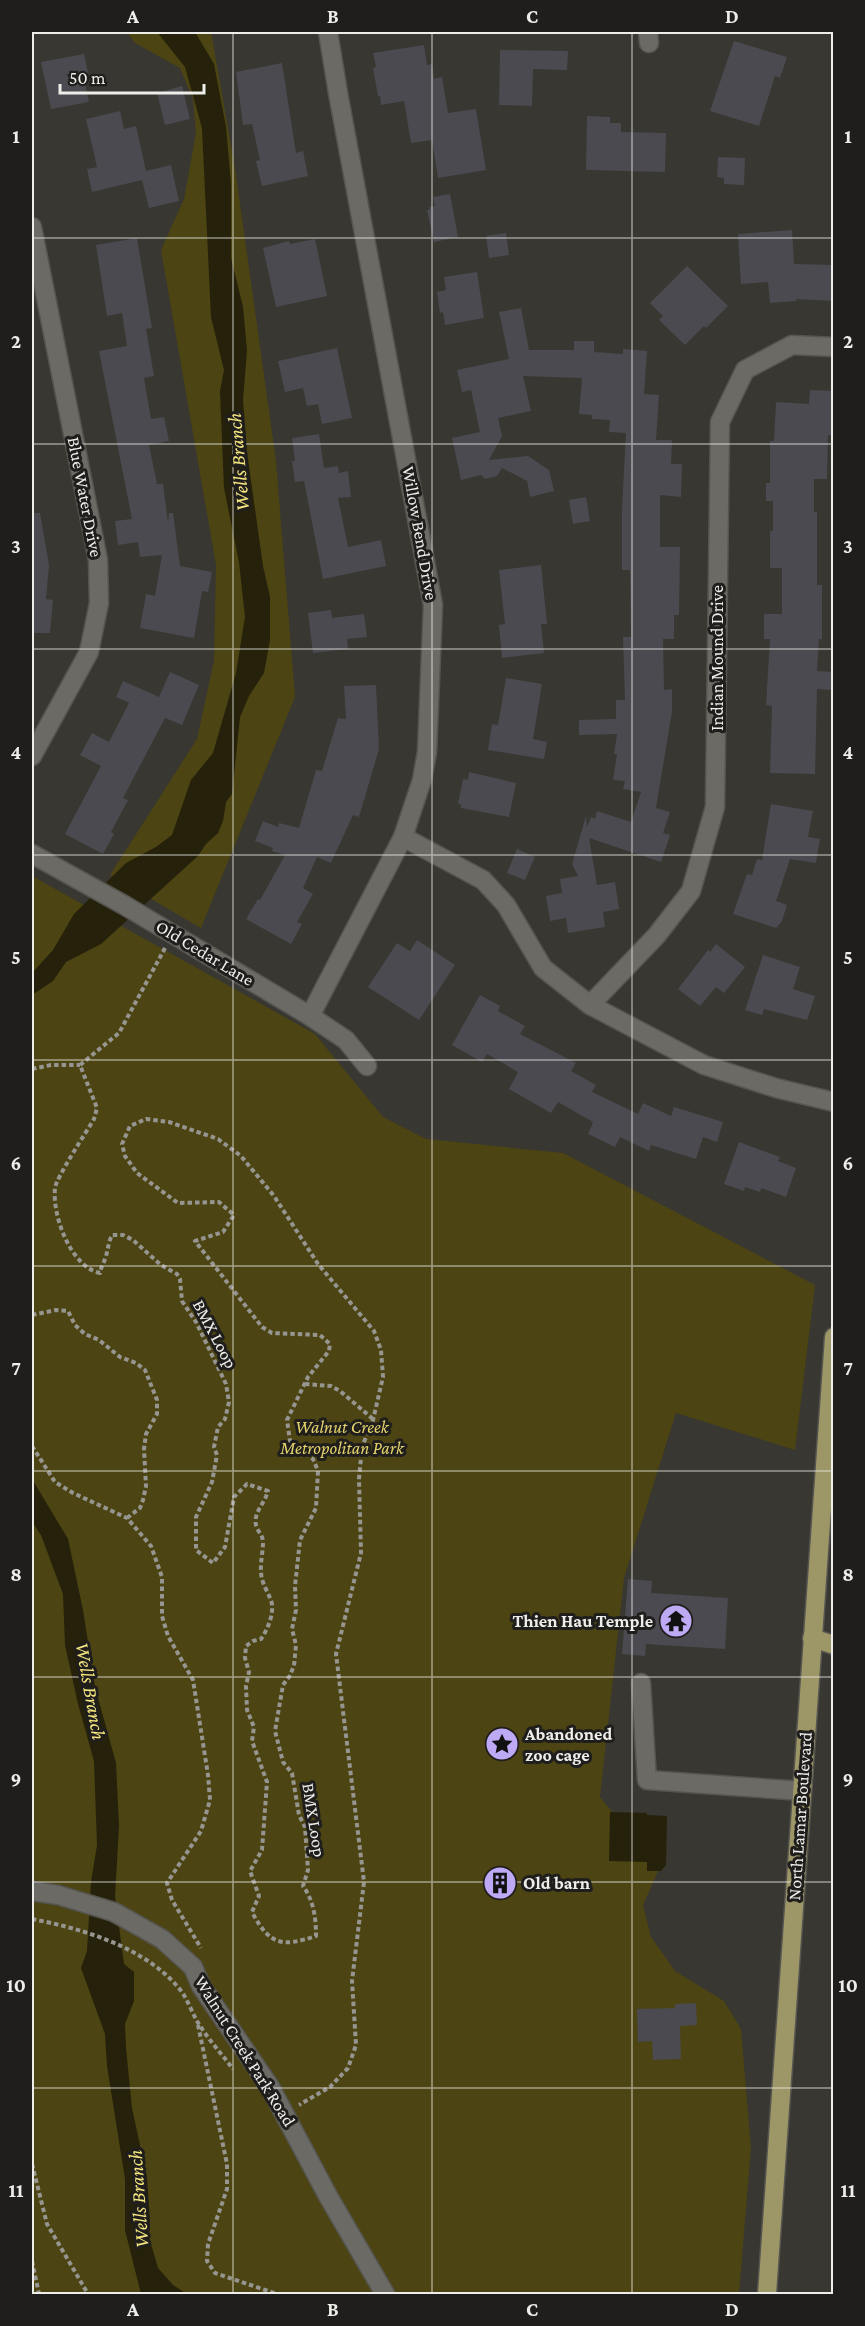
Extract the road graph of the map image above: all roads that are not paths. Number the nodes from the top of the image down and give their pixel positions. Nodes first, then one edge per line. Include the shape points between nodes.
1 (328, 32) edge
2 (32, 227) edge
3 (834, 347) edge
4 (32, 756) edge
5 (403, 837) junction
6 (32, 854) edge
7 (590, 1005) junction
8 (310, 1016) junction
9 (367, 1066) dead end
10 (834, 1102) edge
11 (833, 1349) edge
12 (812, 1638) junction
13 (834, 1645) edge
14 (641, 1683) dead end
15 (802, 1791) junction
16 (32, 1891) edge
17 (385, 2295) edge
18 (767, 2295) edge

1 - 5 street, Willow Bend Drive via 433,605 427,752
2 - 4 street, Blue Water Drive via 98,560 99,603 89,652
3 - 7 street, Indian Mound Drive via 792,345 745,370 720,423 715,807 691,891 657,935
5 - 7 street via 483,880 506,905 543,968
5 - 8 street, Willow Bend Drive
6 - 8 street, Old Cedar Lane
7 - 10 street via 704,1065
8 - 9 street, Old Cedar Lane via 346,1040
11 - 12 main road, North Lamar Boulevard
12 - 13 main road
12 - 15 main road, North Lamar Boulevard
14 - 15 street via 647,1780
15 - 18 main road, North Lamar Boulevard
16 - 17 street, Walnut Creek Park Road via 114,1912 162,1939 193,1967 201,1986 285,2112

